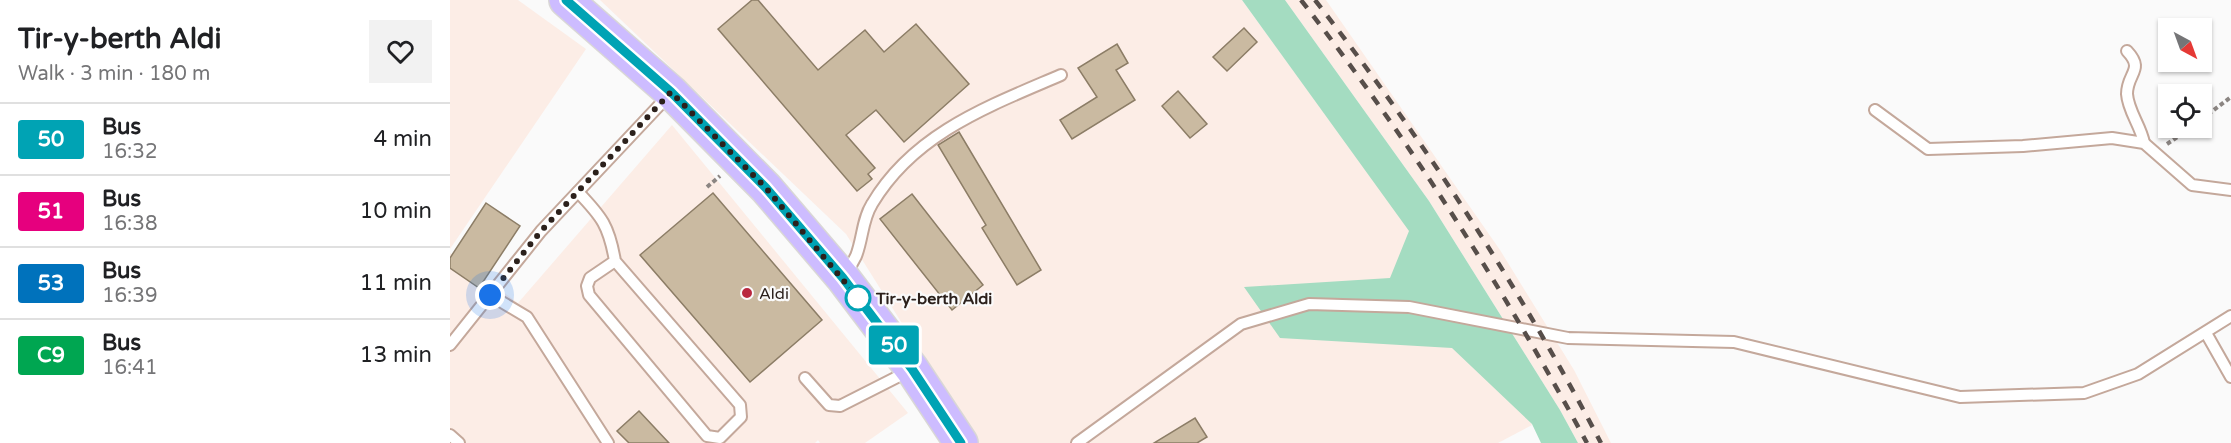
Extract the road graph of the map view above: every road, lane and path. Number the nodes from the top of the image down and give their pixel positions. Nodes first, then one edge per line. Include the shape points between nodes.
1 (566, 0) edge
2 (2127, 51) dead end
3 (1060, 75) dead end
4 (671, 92) junction
5 (2231, 97) edge
6 (1875, 110) dead end
7 (2212, 111) edge
8 (2176, 138) edge
9 (2144, 143) junction
10 (2154, 152) junction
11 (723, 174) dead end
12 (706, 187) dead end
13 (2231, 190) edge
14 (578, 192) junction
15 (615, 261) junction
16 (843, 278) junction
17 (490, 295) junction
18 (2231, 316) edge
19 (2206, 333) junction
20 (450, 345) edge
21 (912, 369) junction
22 (2231, 377) edge
23 (805, 378) dead end
24 (450, 435) edge
25 (459, 443) edge
26 (608, 443) edge
27 (961, 443) edge
28 (1077, 443) edge

1 - 4 main road
2 - 9 lane via 2136,65 2127,87 2128,98
3 - 16 lane via 979,110 911,154 871,204 856,256
4 - 14 lane
4 - 16 main road via 766,188
5 - 7 path
6 - 9 lane via 1928,149 2112,138
8 - 10 path
9 - 10 lane
10 - 13 lane via 2192,185
11 - 12 path
14 - 15 lane via 602,217
14 - 17 lane
15 - 15 lane via 740,405 741,417 720,438 707,436 589,295 590,278
16 - 21 main road
17 - 20 lane
17 - 26 lane via 526,317
18 - 19 lane
19 - 22 lane
19 - 28 lane via 2138,374 2084,393 1960,397 1734,342 1568,338 1409,307 1309,304 1240,324
21 - 23 lane via 840,406 829,405
21 - 27 main road
24 - 25 lane

